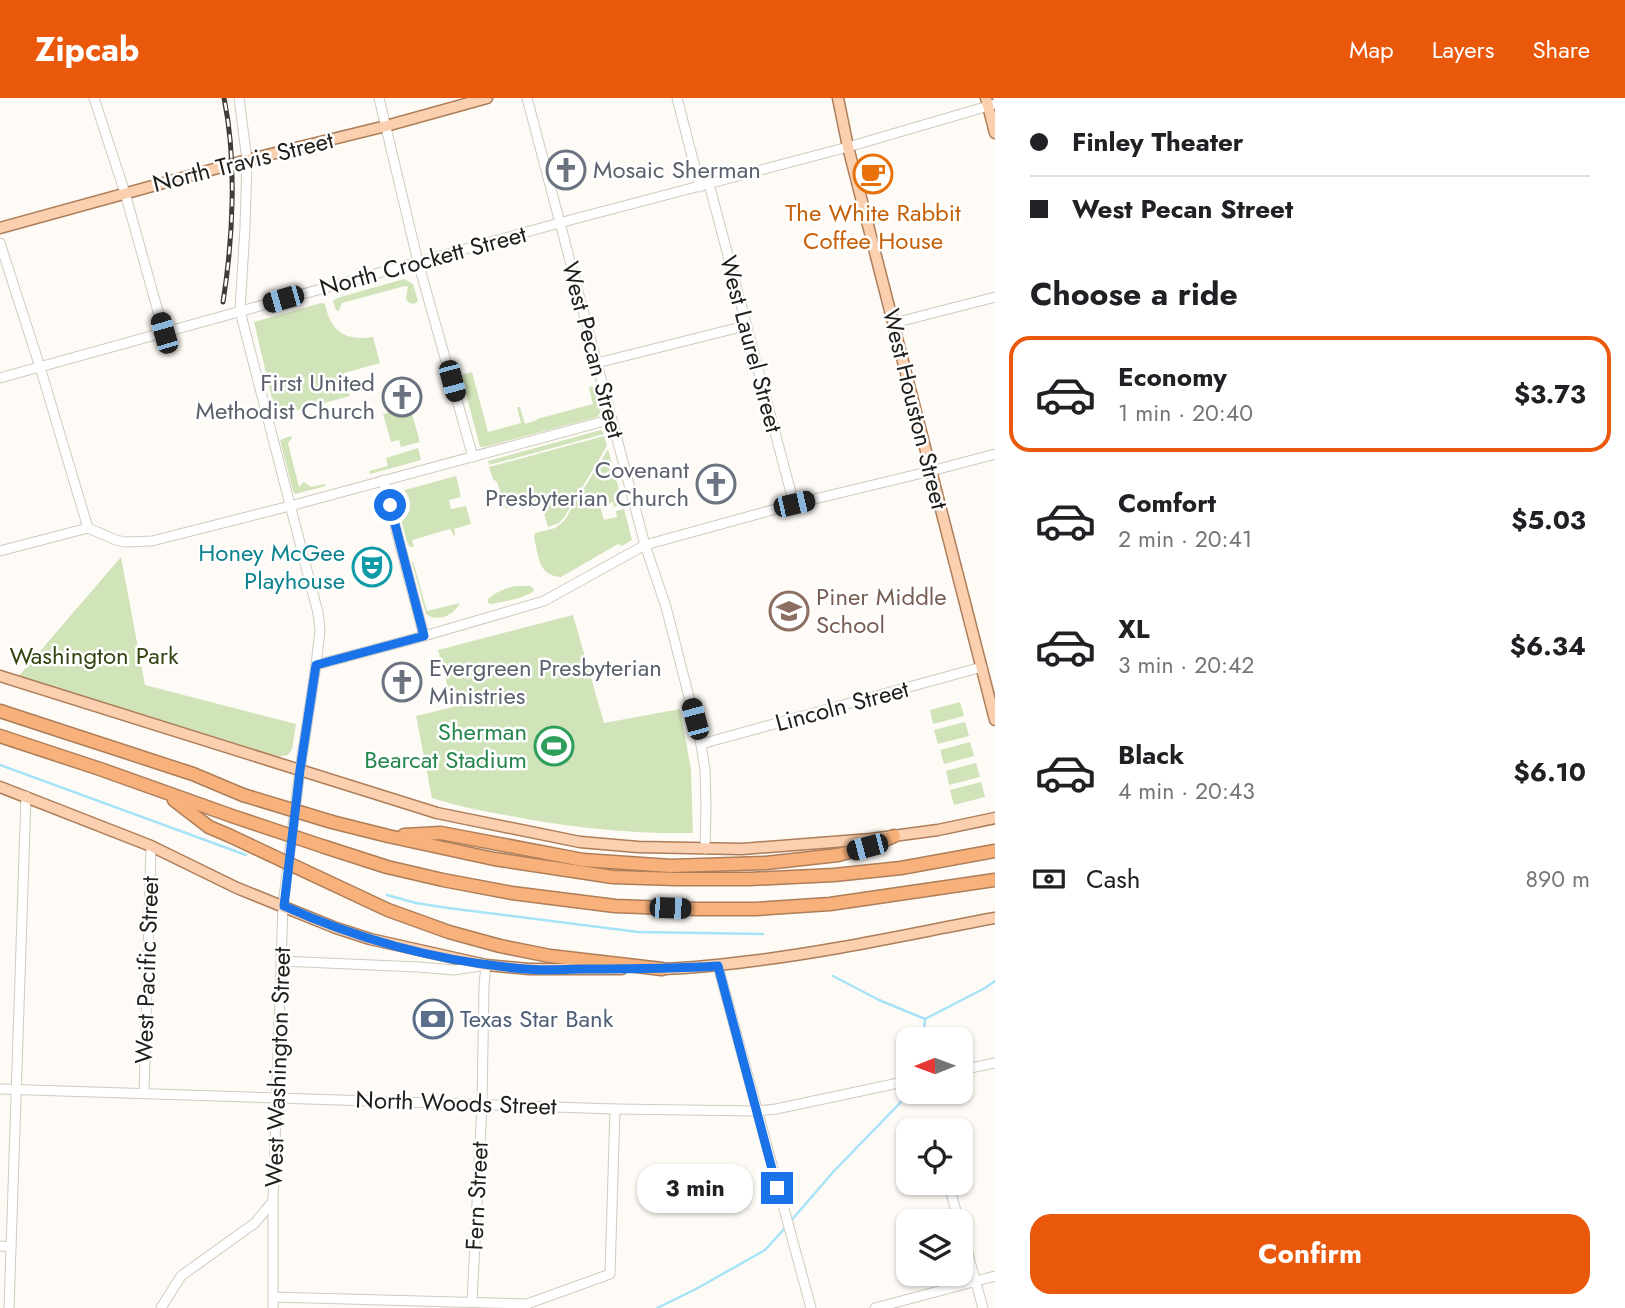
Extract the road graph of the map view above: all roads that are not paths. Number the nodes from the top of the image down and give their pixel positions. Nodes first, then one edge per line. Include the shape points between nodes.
1 (94, 98) edge
2 (239, 98) edge
3 (379, 98) edge
4 (487, 98) edge
5 (527, 98) edge
6 (677, 98) edge
7 (838, 98) edge
8 (989, 103) edge
9 (386, 126) junction
10 (995, 133) edge
11 (848, 146) junction
12 (247, 160) junction
13 (704, 186) junction
14 (125, 193) junction
15 (559, 223) junction
16 (0, 228) edge
17 (0, 243) edge
18 (418, 262) junction
19 (995, 296) edge
20 (240, 311) junction
21 (894, 323) junction
22 (746, 326) junction
23 (164, 333) junction
24 (597, 362) junction
25 (40, 367) junction
26 (0, 377) edge
27 (612, 419) junction
28 (995, 454) edge
29 (472, 457) junction
30 (931, 471) junction
31 (383, 480) junction
32 (794, 504) junction
33 (290, 506) junction
34 (88, 528) junction
35 (645, 545) junction
36 (0, 551) edge
37 (424, 636) junction
38 (316, 665) junction
39 (982, 667) junction
40 (0, 676) edge
41 (0, 711) edge
42 (995, 720) edge
43 (0, 736) edge
44 (701, 744) junction
45 (300, 770) junction
46 (0, 788) edge
47 (163, 792) junction
48 (26, 796) junction
49 (995, 818) edge
50 (983, 821) junction
51 (995, 825) edge
52 (388, 836) junction
53 (894, 836) junction
54 (151, 846) junction
55 (705, 849) junction
56 (994, 851) edge
57 (995, 880) edge
58 (284, 906) junction
59 (995, 918) edge
60 (281, 961) junction
61 (486, 965) junction
62 (718, 966) junction
63 (662, 969) junction
64 (995, 1063) edge
65 (973, 1068) edge
66 (896, 1084) edge
67 (0, 1090) edge
68 (16, 1090) junction
69 (144, 1093) junction
70 (276, 1097) junction
71 (482, 1104) junction
72 (615, 1109) junction
73 (756, 1111) junction
74 (273, 1201) junction
75 (0, 1246) edge
76 (11, 1247) junction
77 (973, 1274) edge
78 (995, 1276) edge
79 (975, 1282) junction
80 (273, 1297) junction
81 (472, 1302) junction
82 (9, 1308) edge
83 (161, 1308) edge
84 (273, 1308) edge
85 (811, 1308) edge
86 (875, 1308) edge
87 (983, 1308) edge

1 - 14 street
2 - 12 street, West Washington Street
3 - 9 street
4 - 9 main road, North Travis Street
5 - 15 street, West Pecan Street
6 - 13 street, West Laurel Street
7 - 11 main road, West Houston Street
8 - 10 main road
8 - 11 street, North Crockett Street
9 - 12 main road, North Travis Street
9 - 18 street
11 - 13 street, North Crockett Street
11 - 21 main road, West Houston Street
12 - 14 main road, North Travis Street
12 - 20 street, West Washington Street
13 - 15 street, North Crockett Street
13 - 22 street, West Laurel Street
14 - 16 main road, North Travis Street
14 - 23 street
15 - 18 street, North Crockett Street
15 - 24 street, West Pecan Street
17 - 25 street
18 - 20 street, North Crockett Street
18 - 29 street
19 - 21 street
20 - 23 street, North Crockett Street
20 - 33 street, West Washington Street
21 - 30 main road, West Houston Street
22 - 24 street
22 - 32 street, West Laurel Street
23 - 25 street, North Crockett Street
24 - 27 street, West Pecan Street
25 - 26 street, North Crockett Street
25 - 34 street
27 - 29 street
27 - 35 street, West Pecan Street
28 - 30 street
29 - 31 street
30 - 32 street
30 - 39 main road, West Houston Street
31 - 33 street
31 - 37 street
32 - 35 street
33 - 34 street via 152,541 125,542
33 - 38 street, West Washington Street via 318,613
34 - 36 street
35 - 37 street via 544,601
35 - 44 street, West Pecan Street
37 - 38 street
38 - 45 street, West Washington Street
39 - 42 main road, West Houston Street
39 - 44 street, Lincoln Street
40 - 45 main road
41 - 52 highway, bridge via 193,774 243,795
43 - 47 highway
44 - 55 street, West Pecan Street
45 - 55 main road via 437,813 512,829 580,842
45 - 58 street, West Washington Street
46 - 48 main road
47 - 57 highway, bridge via 387,867 512,892 615,906 732,909 818,905
47 - 63 highway, bridge via 209,827 388,910 449,932 550,956
48 - 54 main road
48 - 68 street
49 - 50 main road
50 - 51 main road
50 - 53 main road
52 - 53 highway via 442,833 583,860 671,866 838,855
52 - 56 highway via 537,866 613,877 676,879 834,875
53 - 55 main road
54 - 58 main road
54 - 69 street, West Pacific Street
58 - 60 street, West Washington Street
58 - 61 main road via 370,939
59 - 62 main road
60 - 61 street via 454,970
60 - 70 street, West Washington Street
61 - 63 main road
61 - 71 street, Fern Street
62 - 63 main road
62 - 73 street
64 - 65 street
66 - 73 street, North Woods Street
67 - 68 street, North Woods Street
68 - 69 street, North Woods Street
68 - 76 street
69 - 70 street, North Woods Street
70 - 71 street, North Woods Street
70 - 74 street, West Washington Street
71 - 72 street, North Woods Street
71 - 81 street, Fern Street
72 - 73 street, North Woods Street
72 - 81 street via 610,1274 527,1304
73 - 85 street
74 - 80 street
74 - 83 street, West Washington Street via 255,1223 181,1276
75 - 76 street
76 - 82 street
77 - 79 street
78 - 79 street
79 - 86 street
79 - 87 street
80 - 81 street
80 - 84 street

